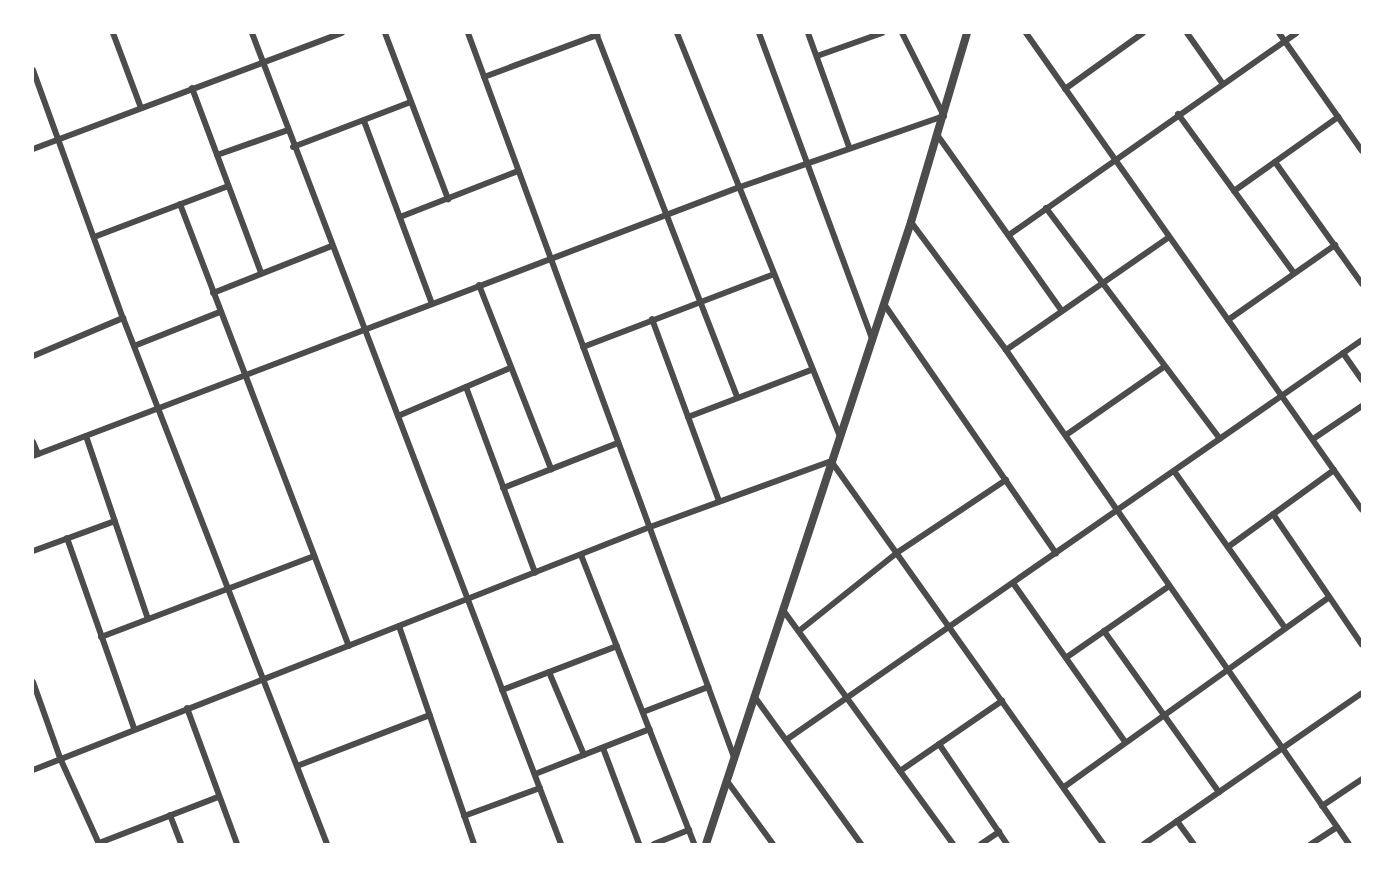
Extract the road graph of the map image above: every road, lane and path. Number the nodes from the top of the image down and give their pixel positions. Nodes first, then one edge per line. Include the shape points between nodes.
1 (113, 33) edge
2 (252, 33) edge
3 (342, 33) edge
4 (385, 33) edge
5 (468, 33) edge
6 (677, 33) edge
7 (759, 33) edge
8 (808, 33) edge
9 (882, 33) edge
10 (902, 33) edge
11 (967, 33) edge
12 (1026, 33) edge
13 (1143, 33) edge
14 (1186, 33) edge
15 (1279, 33) edge
16 (1296, 33) edge
17 (597, 34) edge
18 (1285, 41) junction
19 (817, 56) junction
20 (264, 63) junction
21 (33, 70) edge
22 (484, 77) junction
23 (1223, 84) junction
24 (192, 88) junction
25 (1065, 89) junction
26 (411, 102) junction
27 (141, 108) junction
28 (1178, 114) junction
29 (944, 116) junction
30 (1338, 117) junction
31 (364, 120) junction
32 (288, 130) junction
33 (938, 136) junction
34 (58, 139) junction
35 (293, 147) junction
36 (849, 147) junction
37 (33, 149) edge
38 (1362, 151) edge
39 (218, 155) junction
40 (1113, 160) junction
41 (805, 162) junction
42 (1275, 162) junction
43 (518, 171) junction
44 (228, 186) junction
45 (737, 188) junction
46 (1234, 191) junction
47 (448, 199) junction
48 (180, 204) junction
49 (1046, 208) junction
50 (666, 215) junction
51 (400, 217) junction
52 (911, 222) junction
53 (1009, 235) junction
54 (94, 237) junction
55 (1168, 238) junction
56 (1335, 245) junction
57 (332, 246) junction
58 (550, 260) junction
59 (261, 273) junction
60 (1294, 273) junction
61 (772, 275) junction
62 (1362, 284) edge
63 (479, 285) junction
64 (1101, 285) junction
65 (213, 293) junction
66 (701, 302) junction
67 (432, 304) junction
68 (884, 304) junction
69 (1062, 311) junction
70 (220, 312) junction
71 (123, 318) junction
72 (652, 319) junction
73 (1228, 320) junction
74 (364, 328) junction
75 (872, 340) junction
76 (1362, 340) edge
77 (134, 346) junction
78 (583, 346) junction
79 (1006, 350) junction
80 (1343, 353) junction
81 (33, 356) edge
82 (1164, 367) junction
83 (510, 368) junction
84 (811, 370) junction
85 (245, 375) junction
86 (1362, 380) edge
87 (466, 387) junction
88 (1282, 396) junction
89 (737, 397) junction
90 (1362, 406) edge
91 (158, 409) junction
92 (398, 416) junction
93 (688, 417) junction
94 (1065, 435) junction
95 (86, 436) junction
96 (840, 436) junction
97 (1221, 439) junction
98 (1313, 439) junction
99 (33, 442) edge
100 (618, 443) junction
101 (36, 455) edge
102 (831, 461) junction
103 (551, 470) junction
104 (1334, 470) junction
105 (1174, 471) junction
106 (1006, 480) junction
107 (503, 488) junction
108 (719, 501) junction
109 (1118, 510) junction
110 (1362, 510) edge
111 (1273, 514) junction
112 (115, 521) junction
113 (650, 527) junction
114 (67, 538) junction
115 (1228, 547) junction
116 (33, 551) edge
117 (898, 552) junction
118 (1056, 553) junction
119 (581, 555) junction
120 (315, 556) junction
121 (535, 573) junction
122 (1013, 583) junction
123 (1169, 586) junction
124 (227, 591) junction
125 (1329, 597) junction
126 (468, 599) junction
127 (783, 610) junction
128 (148, 618) junction
129 (399, 626) junction
130 (948, 626) junction
131 (1285, 628) junction
132 (799, 631) junction
133 (1104, 631) junction
134 (101, 637) junction
135 (617, 645) junction
136 (1362, 645) edge
137 (349, 646) junction
138 (1066, 657) junction
139 (1227, 670) junction
140 (549, 672) junction
141 (262, 679) junction
142 (33, 682) edge
143 (708, 687) junction
144 (502, 690) junction
145 (1362, 693) edge
146 (754, 696) junction
147 (847, 696) junction
148 (1002, 701) junction
149 (187, 708) junction
150 (643, 712) junction
151 (430, 715) junction
152 (1163, 715) junction
153 (134, 728) junction
154 (650, 729) junction
155 (786, 740) junction
156 (1125, 742) junction
157 (939, 744) junction
158 (603, 748) junction
159 (1281, 749) junction
160 (584, 755) junction
161 (60, 758) junction
162 (734, 758) junction
163 (297, 766) junction
164 (33, 770) edge
165 (900, 771) junction
166 (535, 774) junction
167 (1362, 779) edge
168 (727, 781) junction
169 (1064, 787) junction
170 (540, 788) junction
171 (1218, 792) junction
172 (218, 797) junction
173 (1322, 806) junction
174 (170, 815) junction
175 (464, 816) junction
176 (1177, 821) junction
177 (1337, 827) junction
178 (689, 830) junction
179 (999, 832) junction
180 (99, 844) edge
181 (182, 844) edge
182 (237, 844) edge
183 (327, 844) edge
184 (474, 844) edge
185 (561, 844) edge
186 (639, 844) edge
187 (654, 844) edge
188 (694, 844) edge
189 (706, 844) edge
190 (773, 844) edge
191 (861, 844) edge
192 (953, 844) edge
193 (981, 844) edge
194 (1007, 844) edge
195 (1103, 844) edge
196 (1144, 844) edge
197 (1194, 844) edge
198 (1311, 844) edge
199 (1349, 844) edge

1 - 27 street
2 - 20 street
3 - 20 street
4 - 26 street
5 - 22 street
6 - 45 street
7 - 41 street
8 - 19 street
9 - 19 street
10 - 29 street
11 - 29 street
12 - 25 street
13 - 25 street
14 - 23 street
15 - 18 street
16 - 18 street
17 - 22 street
17 - 50 street
18 - 23 street
18 - 30 street
19 - 36 street
20 - 24 street
20 - 32 street
21 - 34 street
22 - 43 street
23 - 28 street
24 - 27 street
24 - 39 street
25 - 40 street
26 - 31 street
26 - 47 street
27 - 34 street
28 - 40 street
28 - 46 street
29 - 33 street
29 - 36 street
30 - 38 street
30 - 42 street
31 - 35 street
31 - 51 street
32 - 35 street
32 - 39 street
33 - 52 street
33 - 53 street
34 - 37 street
34 - 54 street
35 - 57 street
36 - 41 street
39 - 44 street
40 - 49 street
40 - 55 street
41 - 45 street
41 - 75 street
42 - 46 street
42 - 56 street
43 - 47 street
43 - 58 street
44 - 48 street
44 - 59 street
45 - 50 street
45 - 61 street
46 - 60 street
47 - 51 street
48 - 54 street
48 - 65 street
49 - 53 street
49 - 64 street
50 - 58 street
50 - 66 street
51 - 67 street
52 - 68 street
52 - 79 street
53 - 69 street
54 - 71 street
55 - 64 street
55 - 73 street
56 - 60 street
56 - 62 street
57 - 59 street
57 - 74 street
58 - 63 street
58 - 78 street
59 - 65 street
60 - 73 street
61 - 66 street
61 - 84 street
63 - 67 street
63 - 83 street
64 - 69 street
64 - 82 street
65 - 70 street
66 - 72 street
66 - 89 street
67 - 74 street
68 - 75 street
68 - 106 street
69 - 79 street
70 - 77 street
70 - 85 street
71 - 77 street
71 - 81 street
72 - 78 street
72 - 93 street
73 - 88 street
74 - 85 street
74 - 92 street
75 - 96 street
76 - 80 street
77 - 91 street
78 - 100 street
79 - 94 street
80 - 86 street
80 - 88 street
82 - 94 street
82 - 97 street
83 - 87 street
83 - 103 street
84 - 89 street
84 - 96 street
85 - 91 street
85 - 120 street
87 - 92 street
87 - 107 street
88 - 97 street
88 - 98 street
89 - 93 street
90 - 98 street
91 - 95 street
91 - 124 street
92 - 126 street
93 - 108 street
94 - 109 street
95 - 101 street
95 - 112 street
96 - 102 street
97 - 105 street
98 - 104 street
99 - 101 street
100 - 103 street
100 - 113 street
102 - 108 street
102 - 117 street
102 - 127 street
103 - 107 street
104 - 110 street
104 - 111 street
105 - 109 street
105 - 115 street
106 - 117 street
106 - 118 street
107 - 121 street
108 - 113 street
109 - 118 street
109 - 123 street
111 - 115 street
111 - 125 street
112 - 114 street
112 - 128 street
113 - 119 street
113 - 143 street
114 - 116 street
114 - 134 street
115 - 131 street
117 - 130 street
117 - 132 street
118 - 122 street
119 - 121 street
119 - 135 street
120 - 124 street
120 - 137 street
121 - 126 street
122 - 130 street
122 - 138 street
123 - 133 street
123 - 139 street
124 - 128 street
124 - 141 street
125 - 131 street
125 - 136 street
126 - 129 street
126 - 144 street
127 - 132 street
127 - 146 street
128 - 134 street
129 - 137 street
129 - 151 street
130 - 147 street
130 - 148 street
131 - 139 street
132 - 147 street
133 - 138 street
133 - 152 street
134 - 153 street
135 - 140 street
135 - 150 street
137 - 141 street
138 - 156 street
139 - 152 street
139 - 159 street
140 - 144 street
140 - 160 street
141 - 149 street
141 - 163 street
142 - 161 street
143 - 150 street
143 - 162 street
144 - 166 street
145 - 159 street
146 - 155 street
146 - 162 street
147 - 155 street
147 - 165 street
148 - 157 street
148 - 169 street
149 - 153 street
149 - 172 street
150 - 154 street
151 - 163 street
151 - 175 street
152 - 156 street
152 - 171 street
153 - 161 street
154 - 158 street
154 - 178 street
155 - 191 street
156 - 169 street
157 - 165 street
157 - 179 street
158 - 160 street
158 - 186 street
159 - 171 street
159 - 173 street
160 - 166 street
161 - 164 street
161 - 180 street
162 - 168 street
163 - 183 street
165 - 192 street
166 - 170 street
167 - 173 street
168 - 189 street
168 - 190 street
169 - 195 street
170 - 175 street
170 - 185 street
171 - 176 street
172 - 174 street
172 - 182 street
173 - 177 street
174 - 180 street
174 - 181 street
175 - 184 street
176 - 196 street
176 - 197 street
177 - 198 street
177 - 199 street
178 - 187 street
178 - 188 street
179 - 193 street
179 - 194 street

